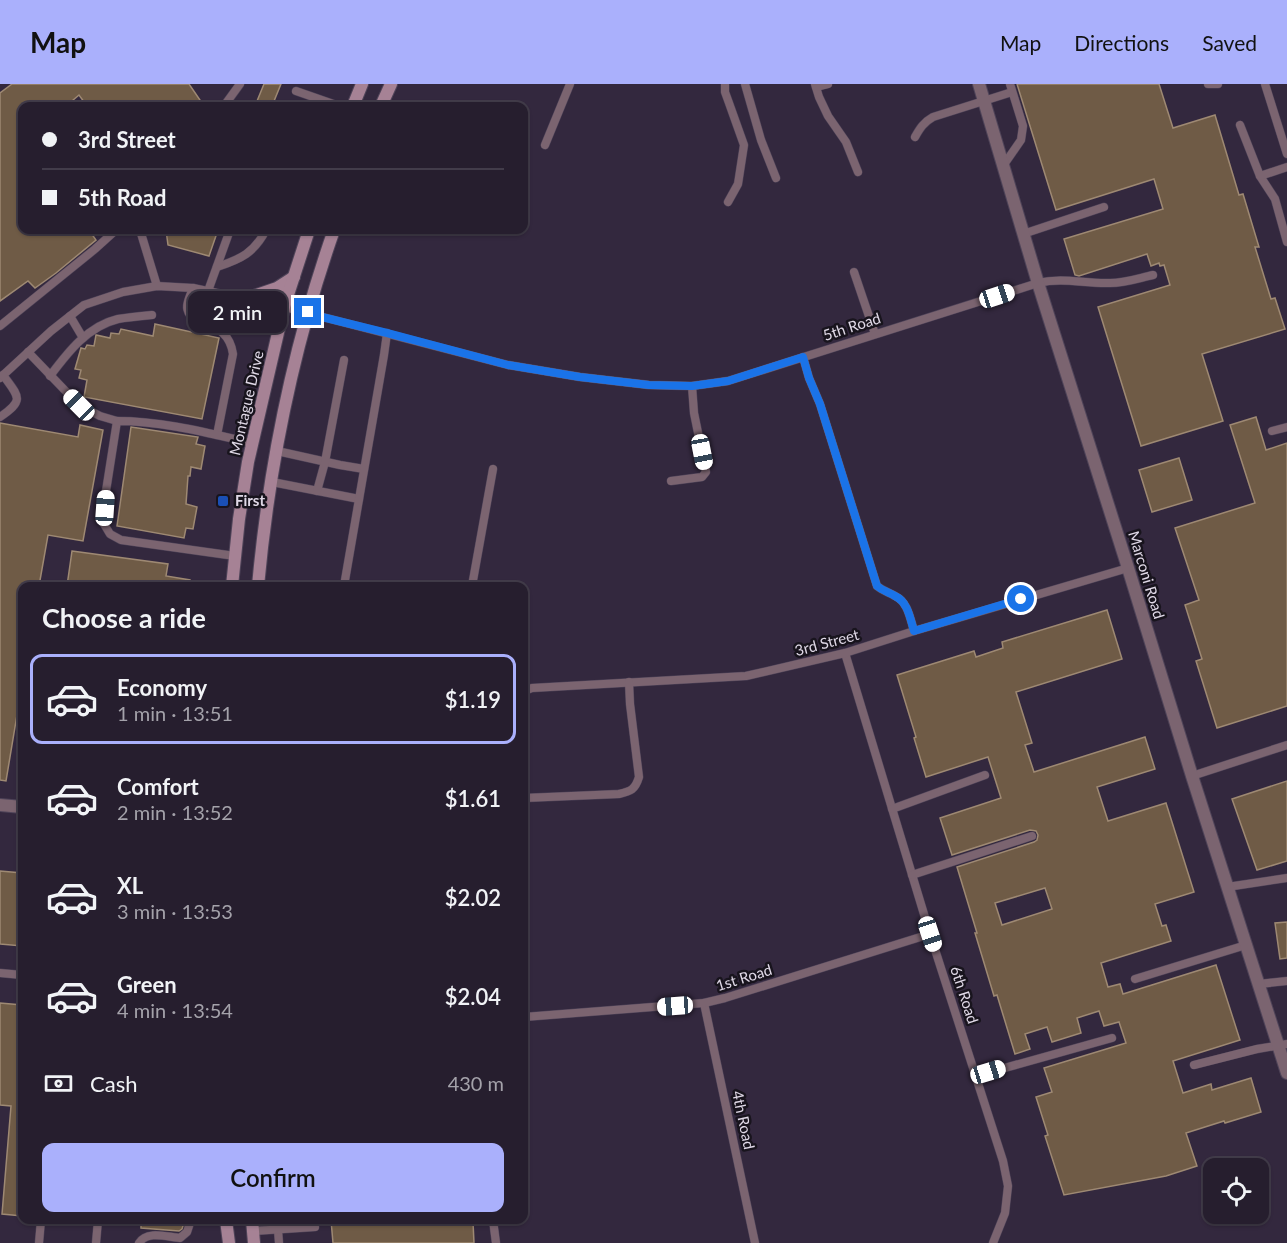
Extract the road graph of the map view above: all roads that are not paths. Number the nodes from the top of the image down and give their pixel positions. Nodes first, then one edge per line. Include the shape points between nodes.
1 (240, 84) edge
2 (362, 84) edge
3 (391, 84) edge
4 (570, 84) edge
5 (725, 84) edge
6 (745, 84) edge
7 (828, 84) edge
8 (979, 84) edge
9 (1208, 84) edge
10 (1218, 84) edge
11 (1265, 84) edge
12 (816, 86) edge
13 (1011, 88) edge
14 (296, 91) dead end
15 (984, 101) junction
16 (227, 102) edge
17 (328, 102) edge
18 (355, 102) edge
19 (383, 102) edge
20 (1240, 125) dead end
21 (915, 137) dead end
22 (545, 145) dead end
23 (1287, 154) edge
24 (1003, 166) junction
25 (1287, 167) edge
26 (858, 172) dead end
27 (1260, 176) junction
28 (776, 177) dead end
29 (728, 202) dead end
30 (1104, 207) dead end
31 (112, 234) edge
32 (141, 234) edge
33 (229, 234) edge
34 (263, 234) edge
35 (308, 234) edge
36 (333, 234) edge
37 (1023, 234) junction
38 (1287, 242) edge
39 (217, 267) junction
40 (854, 272) dead end
41 (1153, 275) dead end
42 (294, 277) junction
43 (1038, 283) junction
44 (157, 286) junction
45 (193, 288) junction
46 (208, 291) junction
47 (248, 298) junction
48 (284, 307) junction
49 (308, 312) junction
50 (152, 315) dead end
51 (70, 316) junction
52 (0, 326) edge
53 (387, 333) junction
54 (875, 334) junction
55 (83, 338) junction
56 (28, 352) junction
57 (803, 357) junction
58 (344, 360) dead end
59 (2, 376) edge
60 (50, 376) junction
61 (692, 386) junction
62 (0, 417) edge
63 (117, 421) junction
64 (1287, 427) edge
65 (1272, 431) dead end
66 (217, 435) junction
67 (252, 443) junction
68 (277, 451) junction
69 (325, 462) junction
70 (364, 469) junction
71 (493, 469) dead end
72 (671, 481) dead end
73 (272, 482) junction
74 (317, 491) junction
75 (359, 500) junction
76 (235, 556) junction
77 (1128, 568) junction
78 (232, 582) edge
79 (259, 582) edge
80 (345, 582) edge
81 (473, 582) edge
82 (914, 631) junction
83 (845, 653) junction
84 (629, 682) junction
85 (528, 690) edge
86 (1287, 745) edge
87 (985, 776) dead end
88 (1192, 776) junction
89 (528, 798) edge
90 (0, 805) edge
91 (18, 807) edge
92 (892, 809) junction
93 (1032, 836) dead end
94 (912, 875) junction
95 (1287, 878) edge
96 (1227, 887) junction
97 (930, 934) junction
98 (1246, 945) junction
99 (0, 973) edge
100 (18, 975) edge
101 (1135, 979) dead end
102 (1287, 981) edge
103 (1259, 984) junction
104 (704, 1003) junction
105 (528, 1017) edge
106 (1112, 1038) dead end
107 (1283, 1045) edge
108 (1194, 1065) dead end
109 (1287, 1073) edge
110 (976, 1076) junction
111 (41, 1224) edge
112 (98, 1224) edge
113 (190, 1224) edge
114 (494, 1224) edge
115 (315, 1227) dead end
116 (278, 1230) junction
117 (227, 1231) edge
118 (253, 1231) edge
119 (39, 1243) edge
120 (96, 1243) edge
121 (139, 1243) edge
122 (221, 1243) edge
123 (279, 1243) edge
124 (496, 1243) edge
125 (755, 1243) edge
126 (993, 1243) edge

1 - 16 lane
2 - 18 main road
3 - 19 main road
4 - 22 lane
5 - 29 lane via 744,145 738,183
6 - 28 lane via 760,140
7 - 12 lane
8 - 15 street, Marconi Road
9 - 10 lane
11 - 23 lane
12 - 26 lane
13 - 15 lane
13 - 24 lane via 1023,126 1021,140
14 - 17 lane
15 - 21 lane via 933,117
15 - 24 street, Marconi Road
20 - 27 lane
24 - 37 street, Marconi Road
25 - 27 lane
27 - 38 lane via 1275,200
30 - 37 lane
31 - 52 lane
32 - 44 lane
33 - 39 lane
34 - 39 lane via 254,249
35 - 42 main road, Montague Drive
36 - 49 main road
37 - 43 street, Marconi Road
39 - 46 lane
40 - 54 lane
41 - 43 lane, 5th Road via 1113,283
42 - 47 main road
42 - 48 main road, Montague Drive
43 - 54 lane, 5th Road
43 - 77 street, Marconi Road
44 - 45 lane, 5th Road
44 - 51 lane, 5th Road via 113,295 84,305
45 - 46 lane, 5th Road
45 - 66 lane via 188,311 228,337 233,354
46 - 47 lane, 5th Road
47 - 48 lane, 5th Road
48 - 49 lane, 5th Road
48 - 67 main road, Montague Drive
49 - 53 lane, 5th Road
49 - 68 main road
50 - 55 lane via 117,319
51 - 55 lane
51 - 56 lane, 5th Road
53 - 61 lane, 5th Road via 508,365 649,385
53 - 70 lane
54 - 57 lane, 5th Road
55 - 60 lane
56 - 59 lane, 5th Road
56 - 60 lane
57 - 61 lane, 5th Road via 728,381
57 - 82 lane via 877,586 903,602
58 - 69 lane
59 - 62 lane via 17,393 17,403
60 - 63 lane via 79,405
61 - 72 lane via 706,472 702,477
63 - 66 lane via 162,424
63 - 76 lane via 106,491 104,524 110,534 121,540
64 - 65 lane
66 - 67 lane
67 - 76 main road, Montague Drive
68 - 69 lane
68 - 73 main road
69 - 70 lane
69 - 74 lane
70 - 75 lane
71 - 81 lane
73 - 74 lane
73 - 79 main road
74 - 75 lane
75 - 80 lane
76 - 78 main road, Montague Drive
77 - 82 lane, 3rd Street
77 - 88 street, Marconi Road
82 - 83 lane, 3rd Street
83 - 84 lane, 3rd Street via 746,676
83 - 92 lane, 6th Road
84 - 85 lane, 3rd Street
84 - 89 lane via 637,786 619,794
86 - 88 lane
87 - 92 lane
88 - 96 street, Marconi Road
90 - 91 street
92 - 94 lane, 6th Road
93 - 94 lane
94 - 97 lane, 6th Road
95 - 96 lane
96 - 98 street, Marconi Road
97 - 104 lane, 1st Road
97 - 110 lane, 6th Road
98 - 101 lane
98 - 103 street, Marconi Road
99 - 100 lane
102 - 103 lane
103 - 107 street, Marconi Road
104 - 105 lane, 1st Road
104 - 125 lane, 4th Road
106 - 110 lane
107 - 108 lane
107 - 109 street, Marconi Road
110 - 126 lane, 6th Road via 1004,1161 1008,1186 1005,1213
111 - 119 lane
112 - 120 lane
113 - 121 lane via 180,1238 149,1235
114 - 124 lane
115 - 116 lane
116 - 118 lane
116 - 123 lane
117 - 122 main road

